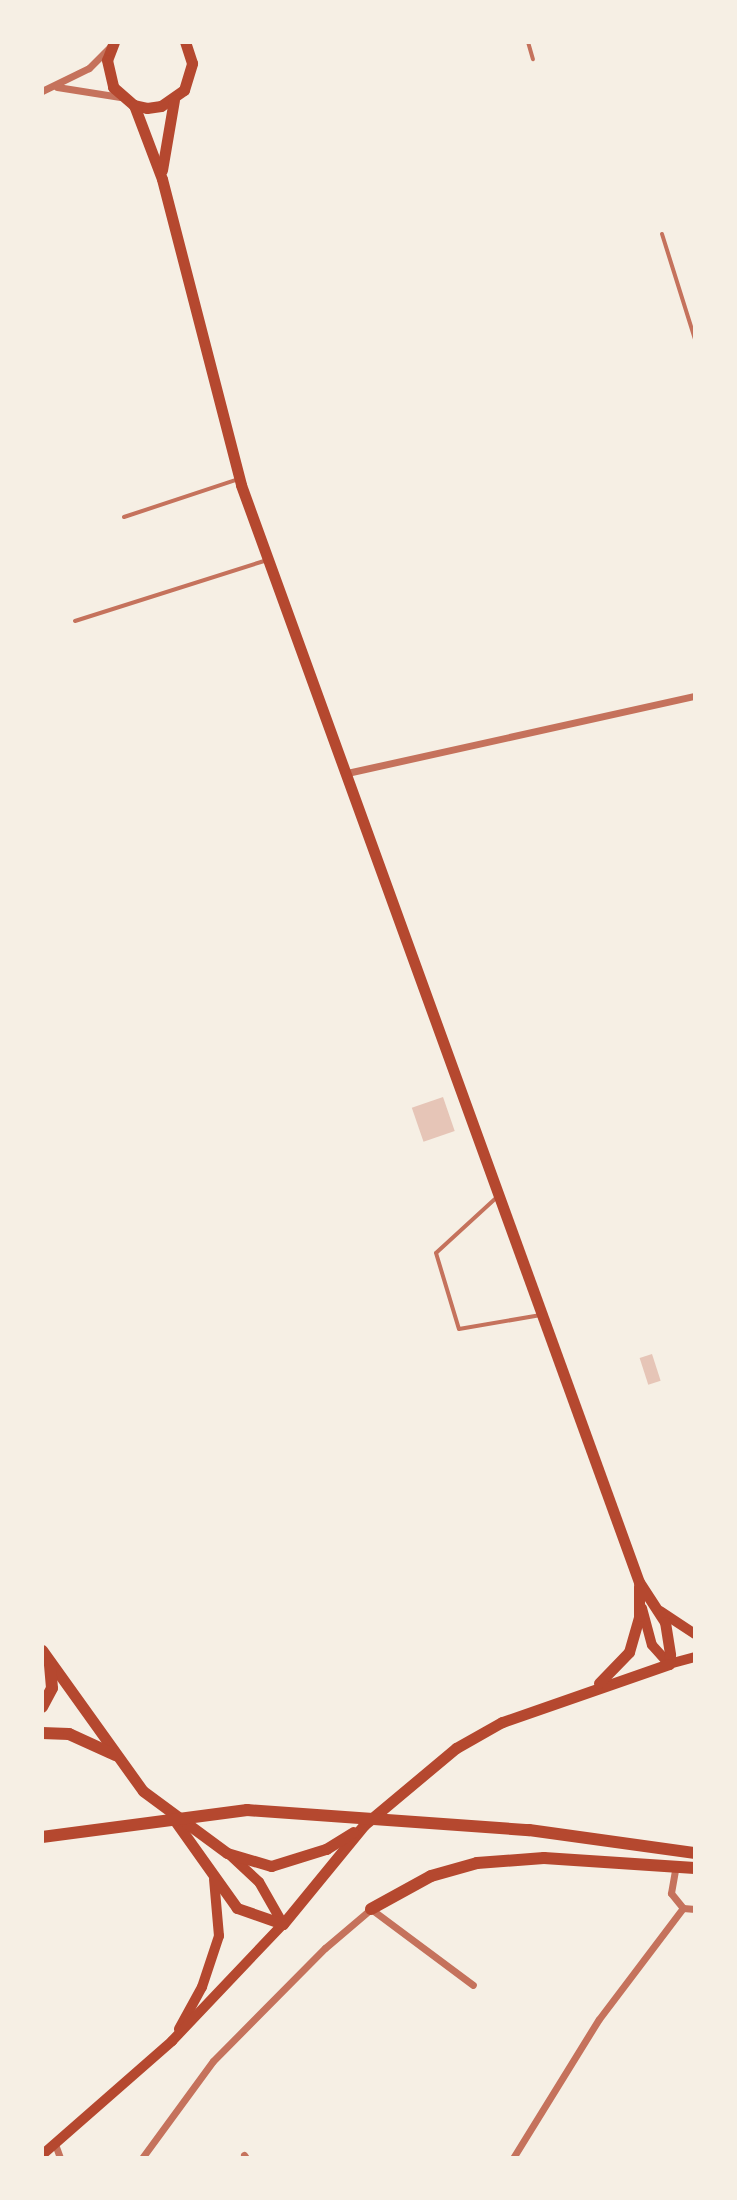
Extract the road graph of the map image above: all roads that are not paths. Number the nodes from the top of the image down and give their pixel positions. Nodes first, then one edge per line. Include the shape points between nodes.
1 (185, 42) edge
2 (528, 42) edge
3 (112, 44) edge
4 (533, 59) dead end
5 (55, 86) junction
6 (42, 91) edge
7 (122, 98) junction
8 (174, 100) junction
9 (134, 105) junction
10 (162, 179) junction
11 (662, 234) dead end
12 (695, 339) edge
13 (240, 478) junction
14 (124, 517) dead end
15 (268, 559) junction
16 (75, 621) dead end
17 (695, 696) edge
18 (347, 773) junction
19 (500, 1195) junction
20 (543, 1315) junction
21 (639, 1582) junction
22 (640, 1598) junction
23 (658, 1609) junction
24 (695, 1634) edge
25 (42, 1650) edge
26 (695, 1657) edge
27 (50, 1663) junction
28 (669, 1664) junction
29 (590, 1690) junction
30 (42, 1707) edge
31 (42, 1733) edge
32 (115, 1755) junction
33 (170, 1814) junction
34 (364, 1825) junction
35 (42, 1837) edge
36 (227, 1853) junction
37 (695, 1853) edge
38 (695, 1868) edge
39 (675, 1871) dead end
40 (212, 1873) junction
41 (683, 1908) junction
42 (371, 1909) junction
43 (695, 1909) edge
44 (283, 1924) junction
45 (473, 1985) dead end
46 (172, 2041) junction
47 (55, 2144) junction
48 (42, 2155) edge
49 (60, 2158) edge
50 (142, 2158) edge
51 (513, 2158) edge

1 - 8 main road via 190,77
2 - 4 lane
3 - 5 street via 89,68
3 - 7 main road via 108,74
5 - 6 street
5 - 7 street
7 - 9 main road
8 - 9 main road via 147,108
8 - 10 main road
9 - 10 main road
10 - 13 main road
11 - 12 lane
13 - 14 lane
13 - 15 main road
15 - 16 lane
15 - 18 main road
17 - 18 street
18 - 19 main road
19 - 20 main road
19 - 20 lane via 436,1253 459,1329
20 - 21 main road
21 - 22 main road
21 - 23 main road
22 - 28 main road via 647,1634
22 - 29 main road via 629,1652
23 - 24 main road
23 - 28 main road via 668,1632
25 - 27 main road
26 - 28 main road
27 - 30 highway via 52,1688
27 - 32 main road
28 - 29 main road
29 - 34 main road via 502,1722 456,1748
31 - 32 highway via 69,1734
32 - 33 main road
33 - 36 main road
33 - 40 main road
34 - 36 main road via 326,1849 288,1862 255,1864
34 - 44 main road
35 - 37 highway via 247,1810 529,1830
36 - 44 main road via 259,1882
38 - 42 highway via 587,1859 488,1861 431,1876
39 - 41 street via 671,1893
40 - 44 main road via 237,1908
40 - 46 main road via 220,1923 216,1950
41 - 43 street
41 - 51 street via 599,2019
42 - 45 street
42 - 50 street via 213,2061
44 - 46 main road
46 - 47 main road
47 - 48 main road
47 - 49 street

